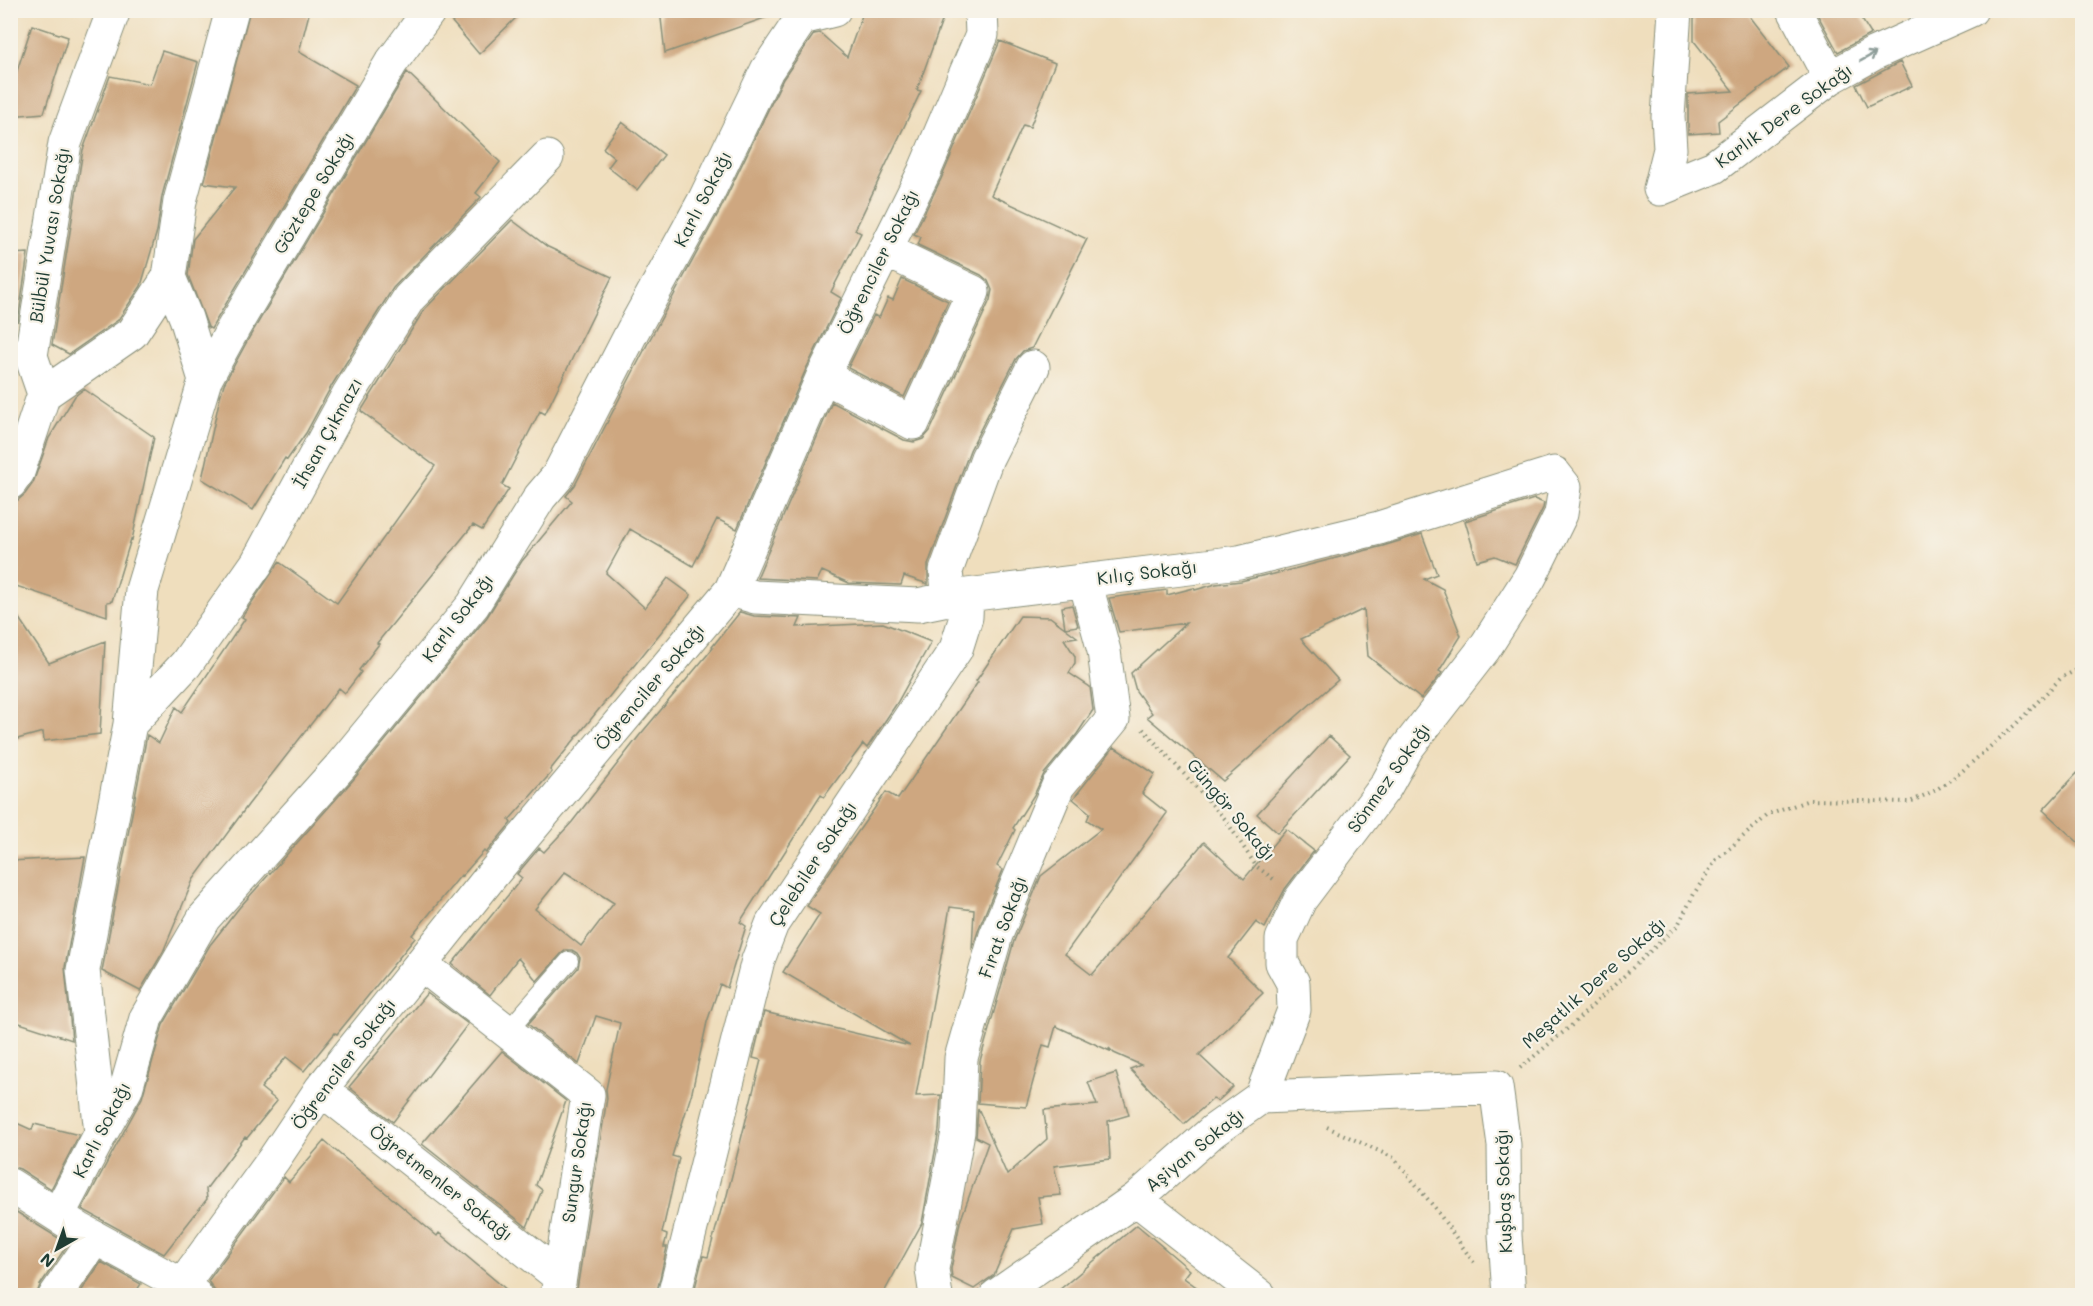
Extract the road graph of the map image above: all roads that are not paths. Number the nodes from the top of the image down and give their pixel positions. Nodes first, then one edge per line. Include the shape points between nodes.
1 (114, 10) edge
2 (232, 10) edge
3 (430, 10) edge
4 (834, 10) edge
5 (981, 10) edge
6 (1675, 10) edge
7 (1794, 10) edge
8 (1971, 10) edge
9 (1830, 78) junction
10 (547, 157) dead end
11 (885, 250) junction
12 (169, 277) junction
13 (21, 350) edge
14 (1033, 367) dead end
15 (823, 376) junction
16 (205, 380) junction
17 (44, 394) junction
18 (1554, 473) joint
19 (10, 483) edge
20 (1085, 581) junction
21 (731, 590) junction
22 (958, 598) junction
23 (130, 724) junction
24 (569, 961) dead end
25 (421, 964) junction
26 (507, 1032) junction
27 (1496, 1087) joint
28 (321, 1089) junction
29 (1261, 1098) junction
30 (100, 1133) junction
31 (10, 1185) edge
32 (1136, 1199) junction
33 (58, 1215) junction
34 (95, 1238) junction
35 (558, 1286) edge
36 (189, 1290) edge
37 (55, 1296) edge
38 (674, 1296) edge
39 (936, 1296) edge
40 (996, 1296) edge
41 (1260, 1296) edge
42 (1509, 1296) edge

1 - 13 street, Bülbül Yuvası Sokağı via 65,143
2 - 12 street via 180,201
3 - 16 street, Göztepe Sokağı via 391,63
4 - 30 street, Karlı Sokağı via 802,18 767,70 704,201 558,476 540,497 472,605 339,768 204,918 146,1018 126,1089
5 - 11 street, Öğrenciler Sokağı via 982,35 924,172
6 - 9 street, Karlık Dere Sokağı via 1668,117 1670,149 1660,189 1714,168
7 - 9 street
9 -> 8 street, Karlık Dere Sokağı via 1875,52
10 - 23 street, İhsan Çıkmazı via 409,298 348,395 257,563 186,664
11 - 15 street, Öğrenciler Sokağı
11 - 15 street via 973,292 913,423
12 - 16 street
12 - 17 street via 132,333
13 - 17 street, Bülbül Yuvası Sokağı
14 - 22 street, Çelebiler Sokağı via 987,458 946,571
15 - 21 street, Öğrenciler Sokağı
16 - 23 street, Göztepe Sokağı via 142,590
17 - 19 street via 18,472
18 - 20 street, Kılıç Sokağı via 1379,528 1239,562
18 - 29 street, Sönmez Sokağı via 1564,486 1561,514 1530,577 1484,649 1407,748 1386,786 1300,900 1282,939 1282,963 1293,983 1294,1010
20 - 22 street, Kılıç Sokağı
20 - 39 street, Fırat Sokağı via 1104,651 1113,719 1058,786 996,935 961,1058 958,1132 932,1269
21 - 22 street, Kılıç Sokağı via 755,597 918,605
21 - 25 street, Öğrenciler Sokağı
22 - 38 street, Çelebiler Sokağı via 966,617 956,649 772,924 758,960
23 - 30 street, Göztepe Sokağı via 83,970
24 - 26 lane
25 - 26 street, Sungur Sokağı
25 - 28 street, Öğrenciler Sokağı
26 - 35 street, Sungur Sokağı via 588,1095
27 - 29 street, Aşiyan Sokağı
27 - 42 street, Kuşbaş Sokağı via 1504,1145
28 - 35 street, Öğretmenler Sokağı
28 - 36 street, Öğrenciler Sokağı
29 - 32 street, Aşiyan Sokağı via 1213,1131
30 - 33 street, Karlı Sokağı
31 - 33 street
32 - 40 street, Aşiyan Sokağı
32 - 41 street
33 - 34 street
34 - 36 street
34 - 37 street

